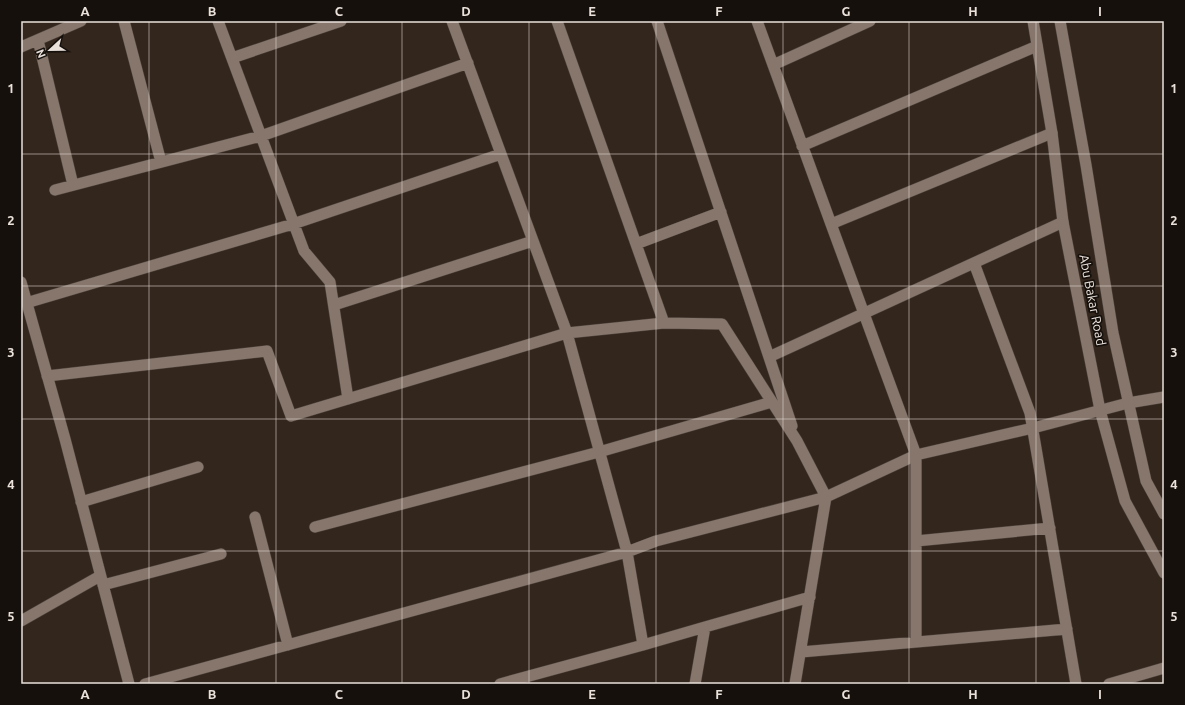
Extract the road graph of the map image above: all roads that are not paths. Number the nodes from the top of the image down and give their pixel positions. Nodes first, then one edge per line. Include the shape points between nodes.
1 (81, 21) edge
2 (124, 21) edge
3 (218, 21) edge
4 (341, 21) edge
5 (452, 21) edge
6 (557, 21) edge
7 (657, 21) edge
8 (757, 21) edge
9 (870, 21) edge
10 (1032, 21) edge
11 (1060, 21) edge
12 (38, 40) junction
13 (1037, 46) junction
14 (21, 48) edge
15 (232, 58) junction
16 (468, 63) junction
17 (773, 64) junction
18 (1052, 133) junction
19 (261, 136) junction
20 (802, 146) junction
21 (501, 154) junction
22 (160, 162) junction
23 (73, 185) junction
24 (55, 190) dead end
25 (721, 212) junction
26 (1064, 222) junction
27 (294, 224) junction
28 (830, 224) junction
29 (533, 241) junction
30 (636, 244) junction
31 (974, 263) junction
32 (21, 282) edge
33 (26, 303) junction
34 (334, 305) junction
35 (864, 314) junction
36 (664, 323) junction
37 (567, 333) junction
38 (769, 357) junction
39 (47, 376) junction
40 (1164, 397) edge
41 (348, 399) junction
42 (772, 402) junction
43 (1128, 403) junction
44 (1100, 410) junction
45 (1033, 428) junction
46 (797, 442) junction
47 (600, 452) junction
48 (916, 455) junction
49 (198, 467) dead end
50 (826, 497) junction
51 (81, 502) junction
52 (1164, 514) edge
53 (255, 517) dead end
54 (314, 527) dead end
55 (1050, 528) junction
56 (916, 541) junction
57 (627, 552) junction
58 (221, 554) dead end
59 (1164, 572) edge
60 (102, 580) junction
61 (810, 596) junction
62 (21, 621) edge
63 (705, 627) junction
64 (1067, 629) junction
65 (916, 642) junction
66 (288, 645) junction
67 (643, 645) junction
68 (801, 652) junction
69 (1164, 668) edge
70 (129, 684) edge
71 (146, 684) edge
72 (500, 684) edge
73 (695, 684) edge
74 (795, 684) edge
75 (1076, 684) edge
76 (1109, 684) edge

1 - 12 street
2 - 22 street
3 - 15 street
4 - 15 street
5 - 16 street
6 - 30 street
7 - 25 street
8 - 17 street
9 - 17 street
10 - 13 street, Abu Bakar Road
11 - 43 street, Abu Bakar Road via 1113,333
12 - 14 street
12 - 23 street
13 - 18 street, Abu Bakar Road
13 - 20 street
15 - 19 street
16 - 19 street
16 - 21 street
17 - 20 street
18 - 26 street, Abu Bakar Road
18 - 28 street
19 - 22 street
19 - 27 street
20 - 28 street
21 - 27 street
21 - 29 street
22 - 23 street
23 - 24 street
25 - 30 street
25 - 38 street
26 - 31 street
26 - 44 street, Abu Bakar Road
27 - 33 street
27 - 34 street via 304,252 330,282
28 - 35 street
29 - 34 street
29 - 37 street
30 - 36 street
31 - 35 street
31 - 45 street via 1030,413
32 - 33 street
33 - 39 street
34 - 41 street
35 - 38 street
35 - 48 street
36 - 37 street
36 - 42 street via 722,324
37 - 41 street
37 - 47 street
38 - 46 street
39 - 41 street via 267,351 291,416
39 - 51 street
40 - 43 street
42 - 46 street
42 - 47 street
43 - 44 street
43 - 52 street, Abu Bakar Road via 1146,481
44 - 45 street
44 - 59 street, Abu Bakar Road via 1125,501
45 - 48 street
45 - 55 street
46 - 50 street
47 - 54 street
47 - 57 street
48 - 50 street
48 - 56 street
49 - 51 street
50 - 57 street via 656,541
50 - 61 street
51 - 60 street
53 - 66 street
55 - 56 street
55 - 64 street
56 - 65 street
57 - 66 street
57 - 67 street
58 - 60 street
60 - 62 street
60 - 70 street
61 - 63 street
61 - 68 street
63 - 67 street
63 - 73 street
64 - 65 street
64 - 75 street
65 - 68 street
66 - 71 street
67 - 72 street
68 - 74 street
69 - 76 street

